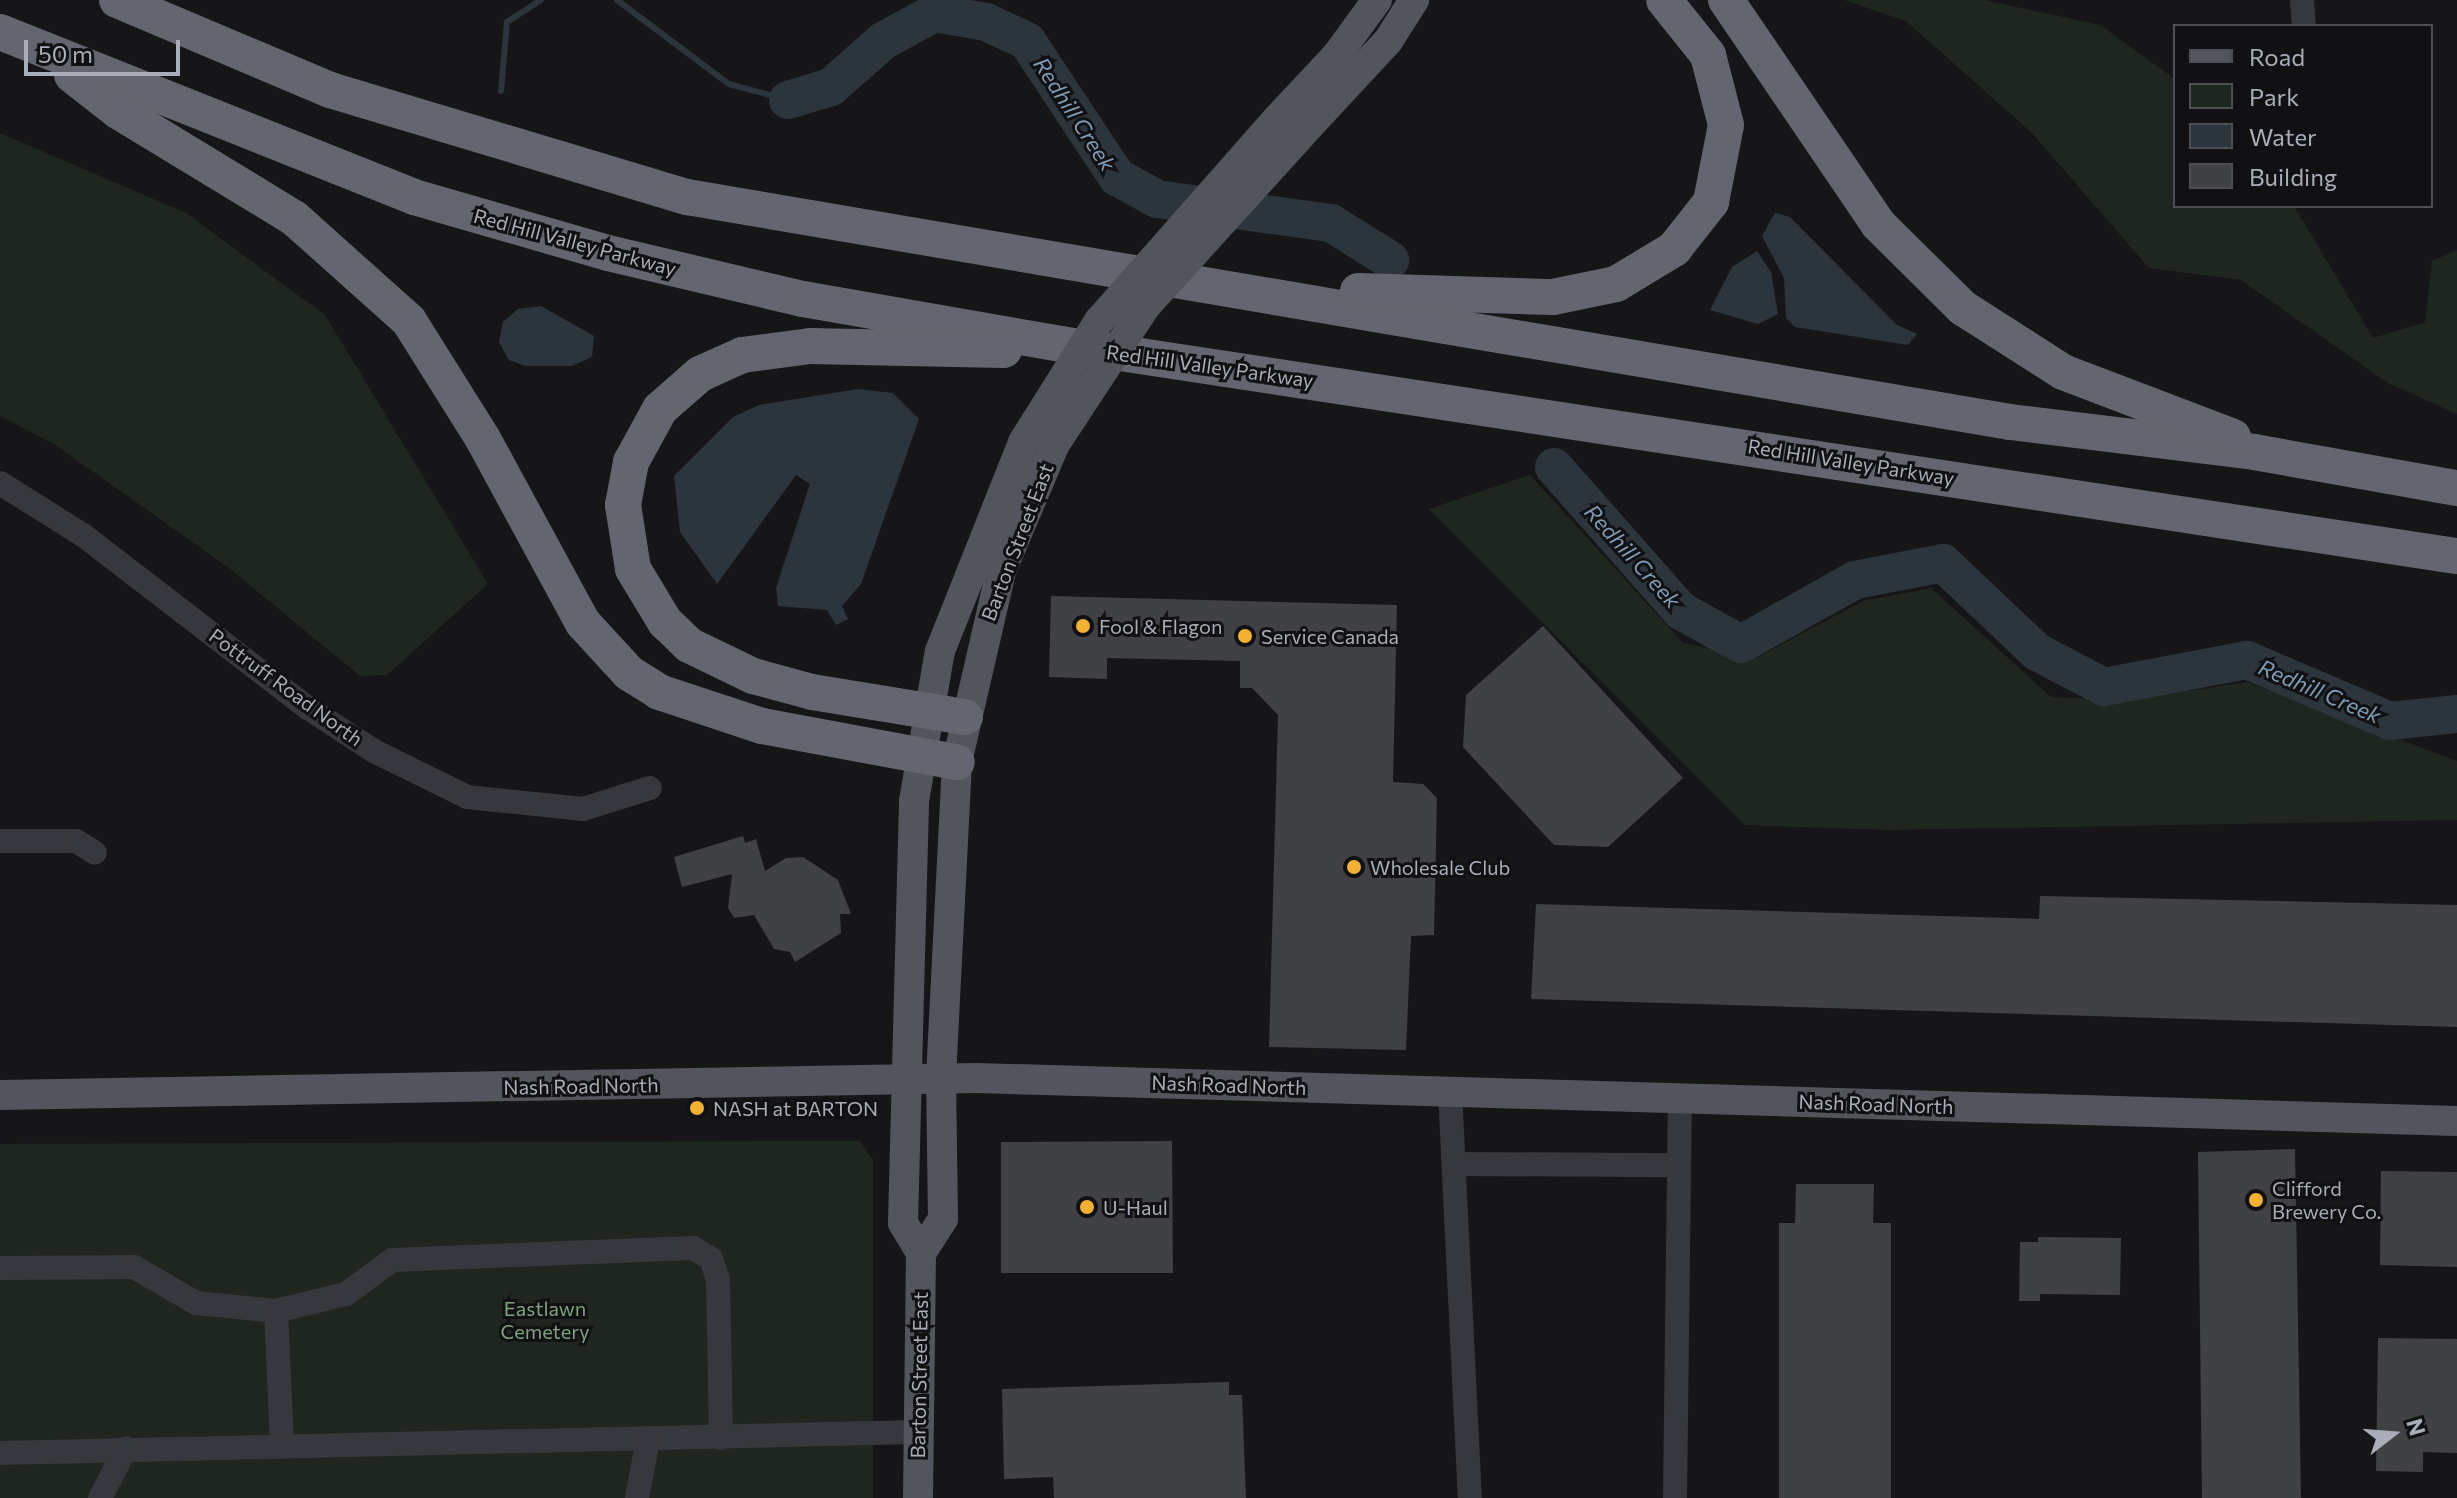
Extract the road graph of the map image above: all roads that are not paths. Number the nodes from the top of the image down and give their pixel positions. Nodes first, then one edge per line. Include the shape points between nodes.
1 (117, 0) edge
2 (1377, 0) edge
3 (1414, 0) edge
4 (1664, 0) edge
5 (1726, 0) edge
6 (2302, 0) edge
7 (2304, 24) edge
8 (0, 32) edge
9 (39, 50) junction
10 (1279, 297) junction
11 (1061, 344) junction
12 (2254, 452) junction
13 (0, 483) edge
14 (2457, 488) edge
15 (2457, 556) edge
16 (927, 712) junction
17 (965, 717) junction
18 (919, 756) junction
19 (957, 762) junction
20 (650, 788) dead end
21 (0, 841) edge
22 (95, 853) dead end
23 (905, 1078) junction
24 (941, 1078) junction
25 (1450, 1092) junction
26 (0, 1095) edge
27 (1680, 1099) junction
28 (2457, 1121) edge
29 (1454, 1164) junction
30 (1678, 1165) junction
31 (921, 1253) junction
32 (0, 1268) edge
33 (276, 1311) junction
34 (918, 1432) junction
35 (721, 1438) junction
36 (648, 1439) junction
37 (282, 1442) junction
38 (126, 1448) junction
39 (0, 1453) edge
40 (100, 1498) edge
41 (637, 1498) edge
42 (918, 1498) edge
43 (1470, 1498) edge
44 (1675, 1498) edge

1 - 10 highway via 330,90 687,197
2 - 16 main road, Barton Street East, bridge via 1337,55 1099,321 1023,442 940,651
3 - 17 main road, Barton Street East, bridge via 1388,41 1145,307 1055,444 1001,571
4 - 10 highway via 1708,55 1726,125 1711,202 1657,264 1616,284 1553,297 1343,290
5 - 12 highway via 1878,224 1963,308 2063,372 2226,431
6 - 7 street
8 - 9 highway, Red Hill Valley Parkway
9 - 11 highway, Red Hill Valley Parkway via 414,197 593,249 803,299
9 - 18 highway via 118,111 294,218 409,321 483,439 583,623 629,673 659,692 751,723
10 - 12 highway via 2010,422
11 - 15 highway, Red Hill Valley Parkway
11 - 16 highway via 989,352 810,346 753,352 700,374 660,409 631,462 623,505 633,569 665,622 689,645 753,676
12 - 14 highway
13 - 20 street, Pottruff Road North via 83,535 308,708 374,751 467,797 583,809
16 - 17 highway
16 - 18 main road, Barton Street East
17 - 19 main road, Barton Street East
18 - 19 highway
18 - 23 main road, Barton Street East
19 - 24 main road, Barton Street East
21 - 22 street via 76,841
23 - 24 main road, Nash Road North
23 - 26 main road, Nash Road North
23 - 31 main road, Barton Street East via 903,1223
24 - 25 main road, Nash Road North
24 - 31 main road, Barton Street East via 943,1219
25 - 27 main road, Nash Road North
25 - 29 street
27 - 28 main road, Nash Road North
27 - 30 street
29 - 30 street
29 - 43 street
30 - 44 street
31 - 34 main road, Barton Street East
32 - 33 street via 134,1267 196,1303
33 - 35 street via 346,1294 392,1260 693,1248 711,1259 718,1279
33 - 37 street
34 - 35 street
34 - 42 main road, Barton Street East
35 - 36 street
36 - 37 street
36 - 41 street
37 - 38 street
38 - 39 street
38 - 40 street

